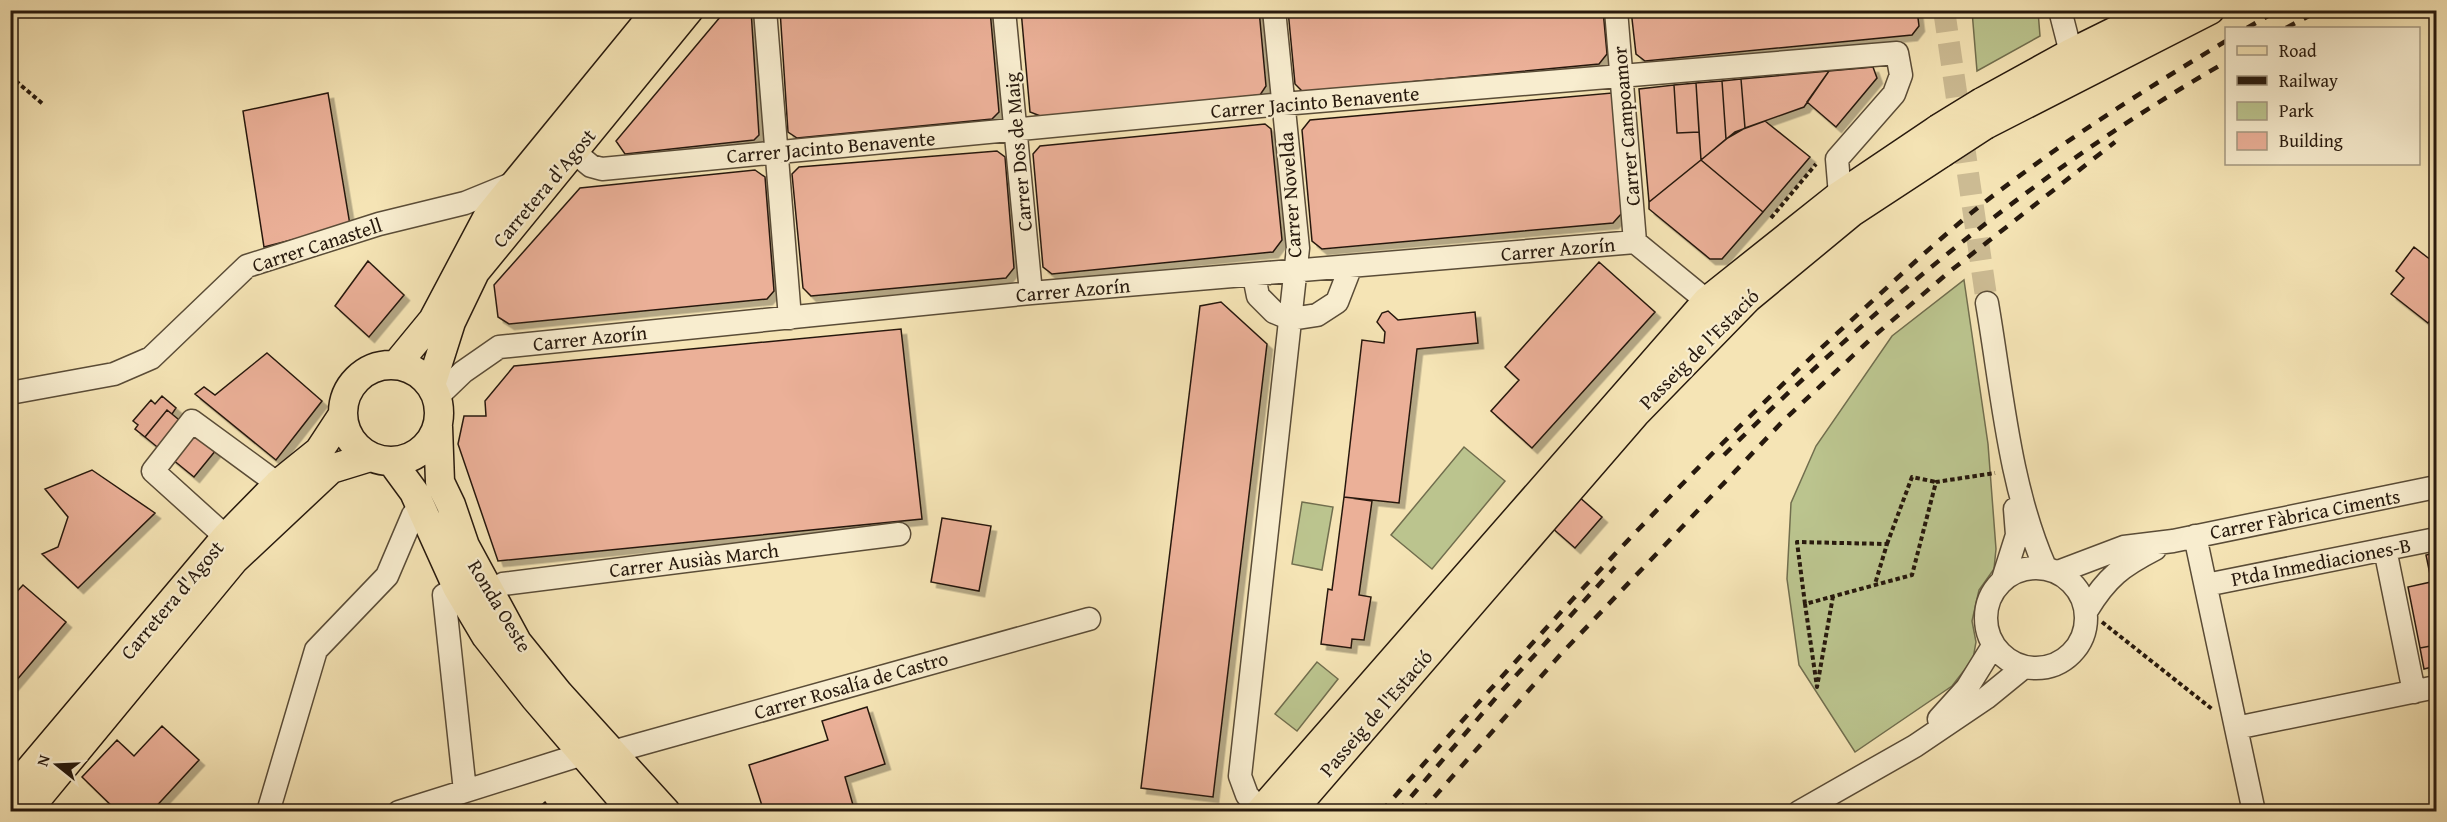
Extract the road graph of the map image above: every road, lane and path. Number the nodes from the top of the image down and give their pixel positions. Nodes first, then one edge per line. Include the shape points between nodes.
1 (657, 10) edge
2 (689, 10) edge
3 (765, 10) edge
4 (1004, 10) edge
5 (1274, 10) edge
6 (1616, 10) edge
7 (2060, 10) edge
8 (2158, 10) edge
9 (2210, 10) edge
10 (2071, 53) junction
11 (10, 76) edge
12 (1623, 76) junction
13 (1283, 104) junction
14 (44, 105) dead end
15 (1983, 114) junction
16 (1015, 129) junction
17 (1940, 141) junction
18 (574, 152) junction
19 (776, 152) junction
20 (514, 183) junction
21 (1840, 195) junction
22 (1635, 242) junction
23 (1351, 266) junction
24 (1295, 272) junction
25 (1254, 276) junction
26 (1031, 293) junction
27 (1707, 301) junction
28 (1987, 303) tunnel mouth
29 (790, 318) junction
30 (1291, 319) junction
31 (396, 364) junction
32 (434, 391) junction
33 (10, 393) edge
34 (342, 416) junction
35 (438, 427) junction
36 (381, 459) junction
37 (2013, 463) junction
38 (1936, 482) junction
39 (278, 484) junction
40 (2436, 487) edge
41 (423, 508) junction
42 (899, 534) dead end
43 (226, 537) junction
44 (2184, 538) junction
45 (2436, 539) edge
46 (1887, 544) junction
47 (2385, 549) junction
48 (2052, 570) junction
49 (2003, 579) junction
50 (1875, 585) junction
51 (2206, 585) junction
52 (457, 587) junction
53 (489, 590) junction
54 (1833, 596) junction
55 (1805, 604) junction
56 (2087, 610) junction
57 (1089, 619) dead end
58 (1993, 646) junction
59 (2024, 667) junction
60 (2436, 687) edge
61 (2414, 692) junction
62 (2236, 728) junction
63 (1915, 746) junction
64 (612, 752) junction
65 (583, 754) junction
66 (465, 791) junction
67 (10, 794) edge
68 (1260, 811) edge
69 (26, 812) edge
70 (268, 812) edge
71 (399, 812) edge
72 (633, 812) edge
73 (666, 812) edge
74 (1291, 812) edge
75 (1799, 812) edge
76 (2254, 812) edge

1 - 20 main road, Carretera d'Agost
2 - 18 main road, Carretera d'Agost
3 - 19 street
4 - 16 street, Carrer Dos de Maig
5 - 13 street, Carrer Novelda
6 - 12 street, Carrer Campoamor
7 - 10 street
8 - 10 main road, Passeig de l'Estació
9 - 15 main road, Passeig de l'Estació
10 - 15 main road, Passeig de l'Estació
11 - 14 path
12 - 13 street, Carrer Jacinto Benavente
12 - 21 street, Carrer Jacinto Benavente via 1897,53 1901,75 1894,94 1837,159
12 - 22 street, Carrer Campoamor
13 - 16 street, Carrer Jacinto Benavente
13 - 24 street, Carrer Novelda via 1298,248
15 - 17 main road, Passeig de l'Estació, bridge
16 - 19 street, Carrer Jacinto Benavente
16 - 26 street, Carrer Dos de Maig
17 - 21 main road, Passeig de l'Estació
17 - 74 main road, Passeig de l'Estació via 1748,298 1635,414
18 - 19 street, Carrer Jacinto Benavente via 591,166 602,169
18 - 32 main road, Carretera d'Agost via 475,272 451,322
19 - 29 street
20 - 31 main road, Carretera d'Agost via 487,218 433,320
20 - 33 street, Carrer Canastell via 465,203 378,224 247,266 151,358 114,374
21 - 27 main road, Passeig de l'Estació
22 - 23 street, Carrer Azorín
22 - 27 street, Carrer Azorín
23 - 24 street, Carrer Azorín
23 - 30 street via 1337,302 1317,315
24 - 25 street, Carrer Azorín
24 - 30 street, Carrer Novelda
25 - 26 street, Carrer Azorín
25 - 30 street via 1258,296 1274,312
26 - 29 street, Carrer Azorín
27 - 68 main road, Passeig de l'Estació
28 - 37 street
29 - 32 street, Carrer Azorín via 499,347
30 - 68 street, Carrer Novelda via 1240,776 1247,795
31 - 32 main road via 416,371
31 - 34 main road via 375,367 358,378 346,395
32 - 35 main road via 440,412
34 - 36 main road via 351,440
34 - 39 main road, Carretera d'Agost via 319,451
35 - 36 main road via 420,452 407,459
35 - 53 main road, Ronda Oeste via 440,482 465,546
36 - 41 main road, Ronda Oeste via 414,492
36 - 69 main road, Carretera d'Agost via 331,470 234,560
37 - 38 path
37 - 48 street via 2030,534
37 - 49 street via 2017,535
38 - 46 path via 1912,477
38 - 50 path via 1912,575
39 - 43 main road, Carretera d'Agost
39 - 43 street via 192,420 153,471
40 - 44 street, Carrer Fàbrica Ciments
41 - 52 main road, Ronda Oeste
41 - 70 street via 414,515 387,576 316,650
42 - 53 street, Carrer Ausiàs March via 503,584
43 - 67 main road, Carretera d'Agost
44 - 48 street, Carrer Fàbrica Ciments via 2124,547
44 - 51 street
44 - 56 street, Carrer Fàbrica Ciments via 2122,566
45 - 47 street, Ptda Inmediaciones-B
46 - 50 path
46 - 55 path via 1797,542
47 - 51 street, Ptda Inmediaciones-B
47 - 61 street
48 - 49 street via 2022,568
48 - 56 street via 2079,590
49 - 58 street via 1993,590 1986,611 1987,632
50 - 54 path
51 - 62 street
52 - 65 main road, Ronda Oeste via 486,636
52 - 66 street via 444,595
53 - 64 main road, Ronda Oeste via 518,642
54 - 55 path
54 - 55 path via 1817,687
56 - 59 street via 2084,635 2071,656 2049,668
56 - 62 path
57 - 64 street, Carrer Rosalía de Castro
58 - 59 street
58 - 63 street via 1967,688
59 - 63 street
60 - 61 street
61 - 62 street
62 - 76 street
63 - 75 street
64 - 73 main road, Ronda Oeste
65 - 66 street
65 - 72 main road, Ronda Oeste
66 - 71 street

